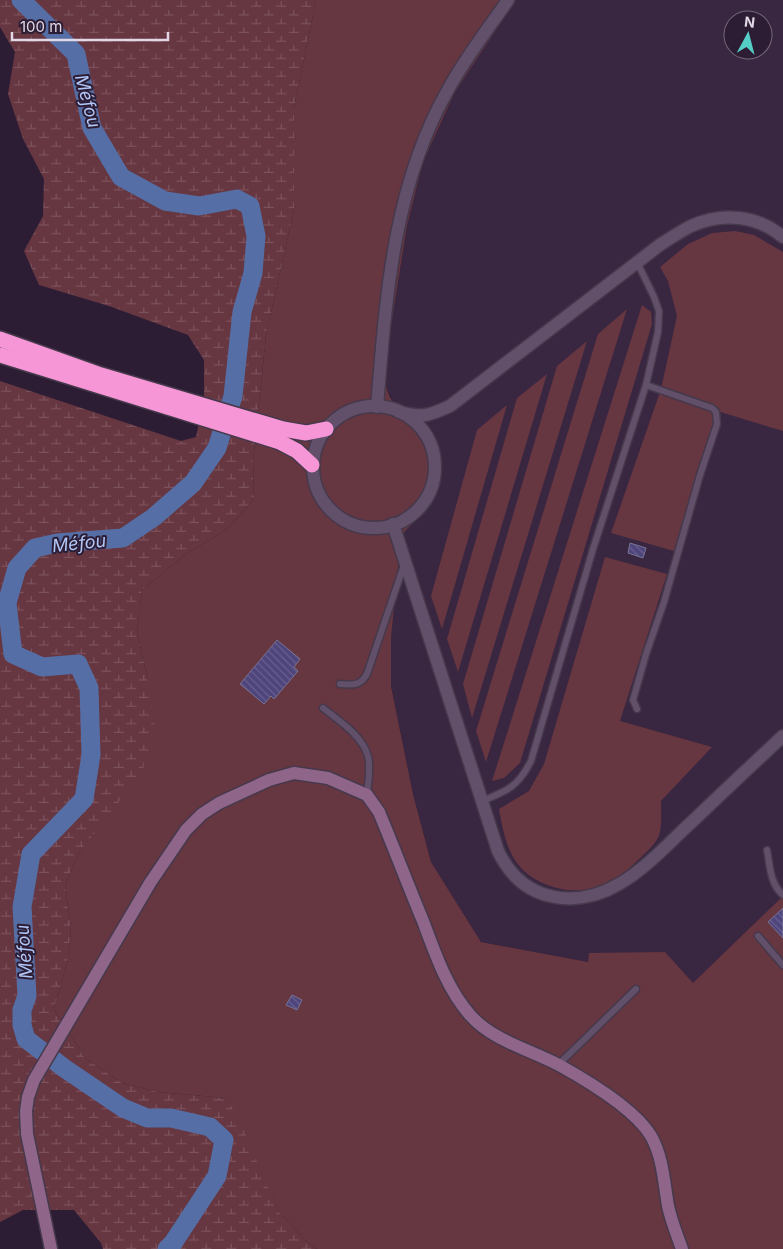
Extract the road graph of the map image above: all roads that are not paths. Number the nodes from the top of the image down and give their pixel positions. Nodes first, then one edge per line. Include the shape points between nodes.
1 (508, 0) edge
2 (783, 237) edge
3 (638, 262) junction
4 (0, 339) edge
5 (0, 355) edge
6 (646, 385) junction
7 (161, 399) junction
8 (377, 407) junction
9 (399, 412) junction
10 (326, 429) junction
11 (281, 436) junction
12 (312, 465) junction
13 (393, 524) junction
14 (405, 564) junction
15 (340, 684) dead end
16 (323, 708) dead end
17 (637, 708) dead end
18 (783, 736) edge
19 (367, 795) junction
20 (482, 801) junction
21 (767, 850) dead end
22 (783, 895) edge
23 (758, 936) dead end
24 (783, 965) edge
25 (636, 989) dead end
26 (558, 1065) junction
27 (51, 1249) edge
28 (682, 1249) edge

1 - 8 street via 448,88 407,188 394,244 385,309
2 - 3 street via 753,220 722,217 691,226
3 - 6 lane via 659,311 658,332
3 - 9 street via 450,406 430,415
4 - 7 highway
5 - 7 highway
6 - 17 lane via 712,408 716,412 717,424 632,700
6 - 20 lane via 530,761 515,784 505,792
7 - 11 highway
8 - 9 street
8 - 10 street via 349,412
9 - 13 street via 424,433 432,452 434,473 423,502 408,517
10 - 11 highway
10 - 12 street via 316,446
11 - 12 highway
12 - 13 street via 314,483 321,499 333,512 347,522 364,527
13 - 14 street
14 - 15 lane via 367,674 362,681 352,685
14 - 20 street
16 - 19 lane via 362,743 368,756
18 - 20 street via 647,865 620,884 584,899 556,898 523,884 498,851
19 - 26 main road via 379,812 456,997 471,1016 495,1035
19 - 27 main road via 328,778 294,773 269,780 219,804 202,814 186,830 150,883 58,1036 28,1097 27,1134
21 - 22 lane via 772,876 777,890
23 - 24 lane
25 - 26 lane
26 - 28 main road via 638,1118 651,1136 662,1164 669,1208

